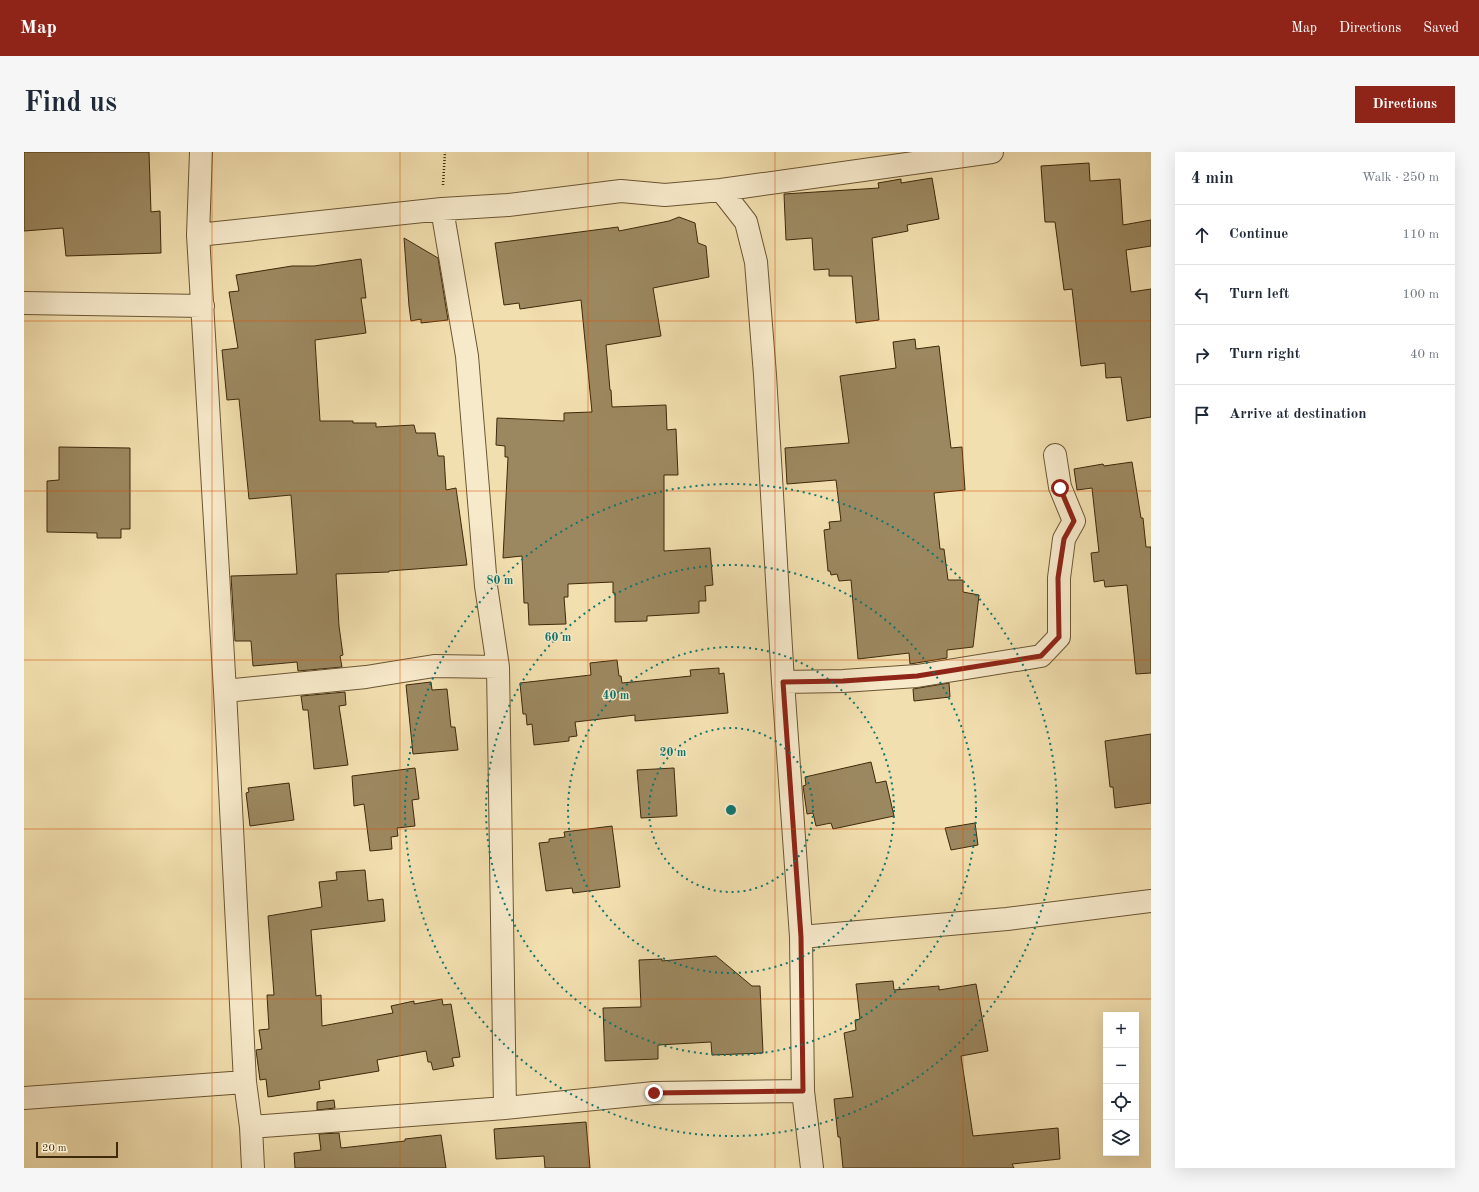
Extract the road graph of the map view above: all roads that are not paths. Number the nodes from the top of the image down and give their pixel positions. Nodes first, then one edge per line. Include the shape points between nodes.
1 (201, 152) edge
2 (992, 152) edge
3 (721, 190) junction
4 (442, 209) junction
5 (198, 235) junction
6 (24, 303) edge
7 (203, 306) junction
8 (1055, 455) dead end
9 (498, 668) junction
10 (783, 682) junction
11 (225, 692) junction
12 (1151, 901) edge
13 (801, 937) junction
14 (245, 1082) junction
15 (803, 1091) junction
16 (24, 1098) edge
17 (505, 1108) junction
18 (251, 1127) junction
19 (252, 1168) edge
20 (812, 1168) edge

1 - 5 street
2 - 3 street
3 - 4 street via 665,195 621,191 508,205
3 - 10 street via 746,222 756,262 766,375
4 - 5 street
4 - 9 street via 467,356 486,586
5 - 7 street
6 - 7 street
7 - 11 street
8 - 10 street via 1060,488 1074,521 1064,539 1058,578 1059,637 1041,656 917,676
9 - 11 street via 434,666 366,677
9 - 17 street
10 - 13 street
11 - 14 street
12 - 13 street via 1007,919
13 - 15 street
14 - 16 street
14 - 18 street
15 - 17 street via 654,1093
15 - 20 street
17 - 18 street
18 - 19 street

